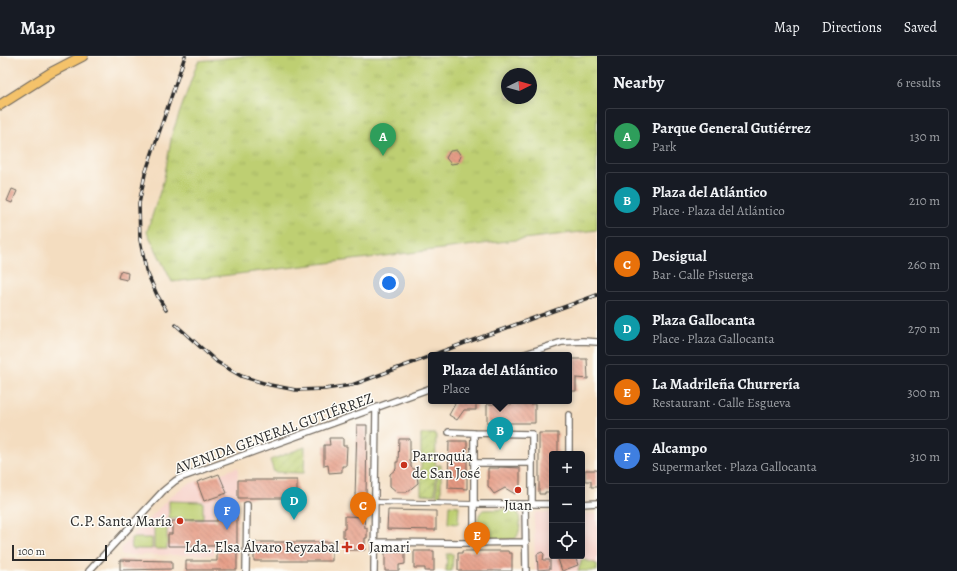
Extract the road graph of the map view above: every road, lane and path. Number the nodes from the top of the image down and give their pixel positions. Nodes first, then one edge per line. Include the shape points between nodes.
1 (82, 56) edge
2 (0, 105) edge
3 (597, 342) edge
4 (530, 352) edge
5 (428, 389) edge
6 (376, 408) junction
7 (569, 415) dead end
8 (449, 432) dead end
9 (474, 433) junction
10 (569, 451) edge
11 (474, 463) junction
12 (532, 463) junction
13 (375, 502) junction
14 (474, 504) junction
15 (525, 504) junction
16 (532, 504) junction
17 (549, 504) edge
18 (585, 504) edge
19 (597, 504) edge
20 (247, 505) dead end
21 (374, 542) junction
22 (526, 542) junction
23 (474, 543) junction
24 (89, 571) edge
25 (246, 571) edge
26 (374, 571) edge
27 (526, 571) edge

1 - 2 highway
3 - 4 street via 562,342
5 - 6 street, AVENIDA GENERAL GUTIÉRREZ
6 - 13 street
6 - 24 street, AVENIDA GENERAL GUTIÉRREZ via 180,478 162,491
7 - 10 street
8 - 9 street
9 - 11 street
9 - 12 street via 532,434
11 - 12 street
11 - 14 street
12 - 16 street
13 - 14 street
13 - 21 street
14 - 15 street
14 - 23 street
15 - 16 street
15 - 22 street
16 - 17 street
18 - 19 street
20 - 25 street
21 - 23 street
21 - 26 street
22 - 23 street
22 - 27 street

